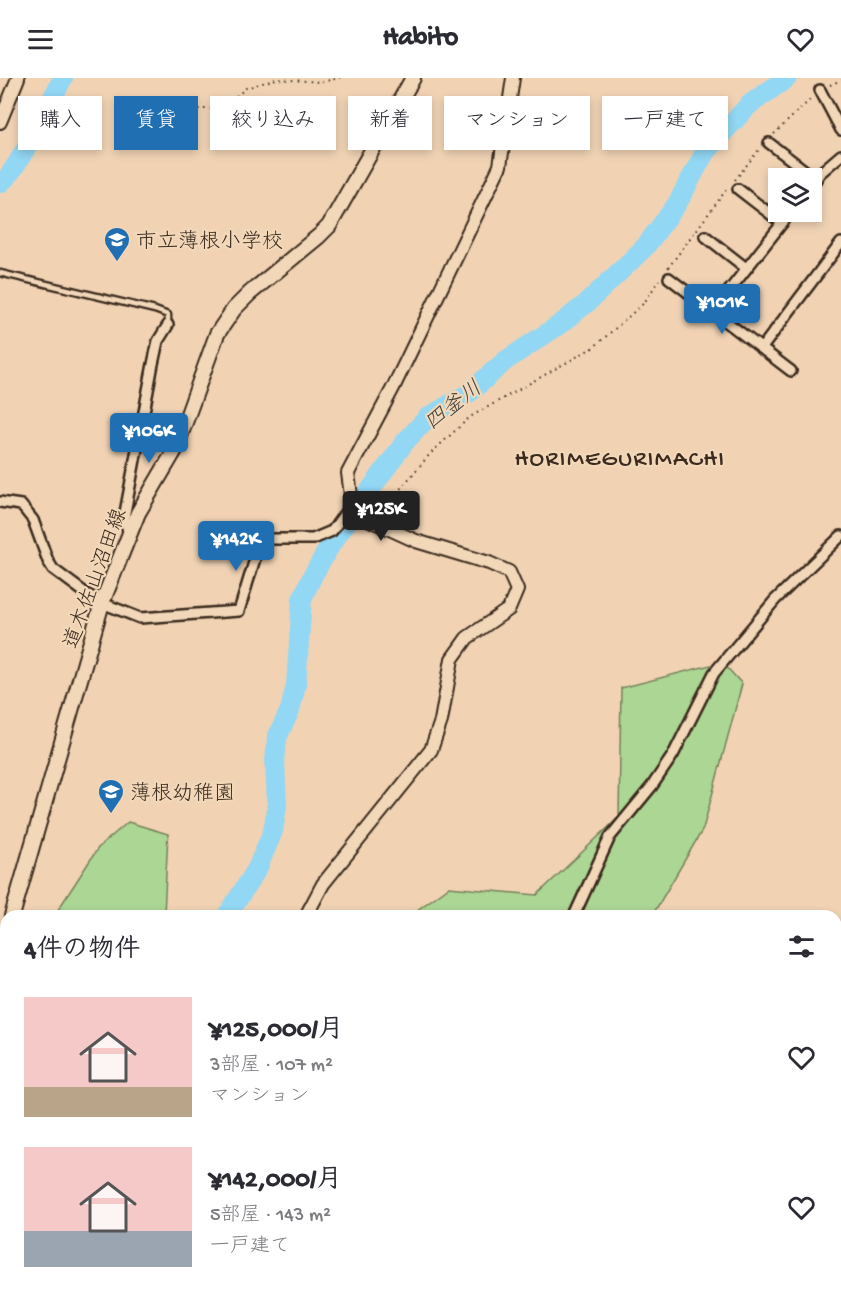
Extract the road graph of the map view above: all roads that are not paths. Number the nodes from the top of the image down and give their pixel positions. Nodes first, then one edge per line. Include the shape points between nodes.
1 (18, 78) edge
2 (413, 78) edge
3 (513, 78) edge
4 (820, 90) road end
5 (0, 122) edge
6 (841, 130) edge
7 (769, 140) road end
8 (841, 156) edge
9 (799, 168) edge
10 (822, 174) edge
11 (738, 189) dead end
12 (782, 223) joint
13 (705, 236) dead end
14 (841, 243) edge
15 (746, 268) junction
16 (0, 273) edge
17 (666, 275) road end
18 (712, 311) junction
19 (168, 325) joint
20 (761, 348) junction
21 (790, 371) dead end
22 (0, 502) edge
23 (352, 503) junction
24 (129, 534) junction
25 (841, 536) edge
26 (102, 603) junction
27 (14, 910) edge
28 (309, 910) edge
29 (577, 910) edge

1 - 5 street
2 - 24 main road, 道木佐山沼田線 via 328,226 250,293 217,334 175,450
3 - 23 street via 500,166 348,473
4 - 6 street
7 - 9 street
8 - 10 street
11 - 12 street
12 - 15 street
13 - 15 street
14 - 20 street
15 - 18 street
16 - 19 lane via 155,310 168,315
17 - 18 street
18 - 20 street
19 - 24 street via 158,341 124,518
20 - 21 street
22 - 26 street via 21,506 33,520 53,569
23 - 26 street via 332,531 313,539 261,539 238,610 140,618
23 - 28 street via 361,516 386,528 509,572 518,590 509,609 467,638 452,659 441,721 431,750 323,884
24 - 26 main road, 道木佐山沼田線
25 - 29 street via 776,600 714,673 673,755 610,837
26 - 27 main road, 道木佐山沼田線

